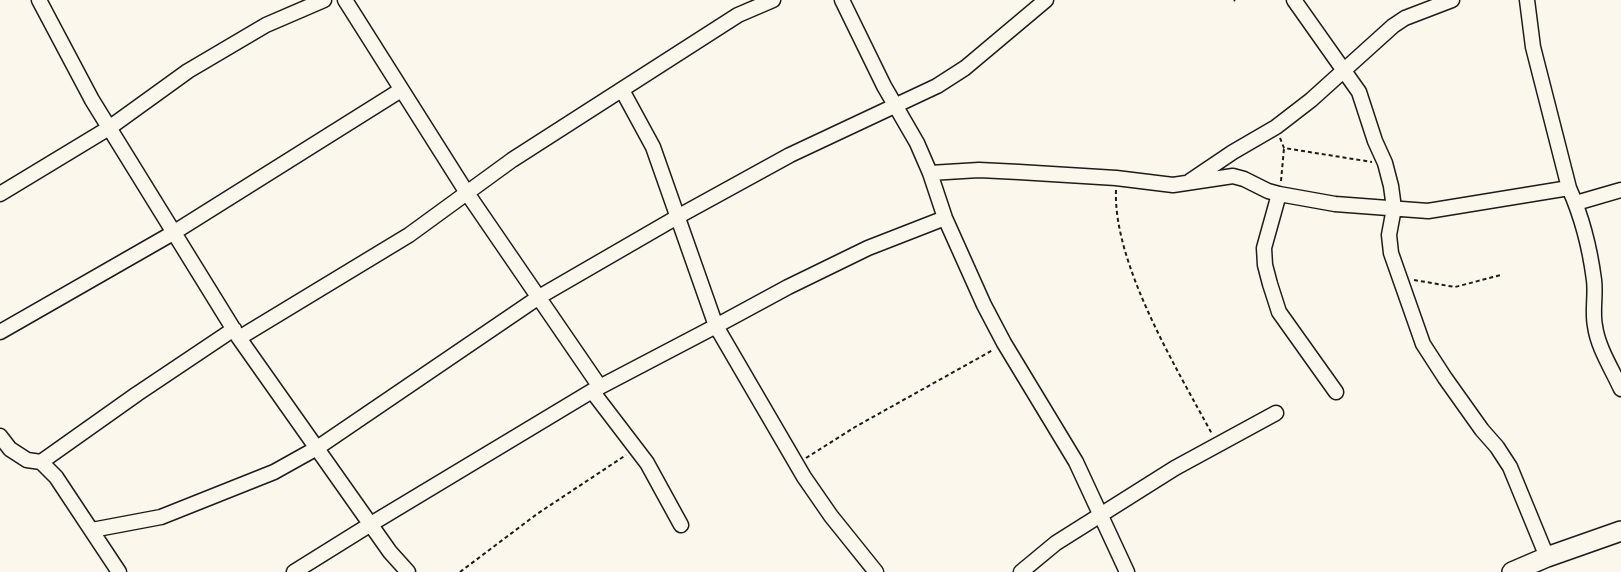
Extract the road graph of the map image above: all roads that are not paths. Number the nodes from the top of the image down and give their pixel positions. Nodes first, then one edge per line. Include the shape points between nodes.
1 (39, 0) edge
2 (324, 0) edge
3 (345, 0) edge
4 (773, 0) edge
5 (842, 0) edge
6 (1046, 0) edge
7 (1294, 0) edge
8 (1452, 0) edge
9 (1527, 0) edge
10 (1344, 69) junction
11 (401, 90) junction
12 (622, 90) junction
13 (895, 107) junction
14 (109, 128) junction
15 (930, 173) junction
16 (1186, 184) junction
17 (1569, 188) junction
18 (1621, 190) edge
19 (468, 193) junction
20 (0, 194) edge
21 (1279, 194) junction
22 (1576, 203) junction
23 (1394, 208) junction
24 (679, 216) junction
25 (945, 218) junction
26 (173, 233) junction
27 (539, 297) junction
28 (716, 326) junction
29 (0, 332) edge
30 (236, 333) junction
31 (596, 389) junction
32 (1621, 389) edge
33 (1336, 392) dead end
34 (1276, 413) dead end
35 (0, 436) edge
36 (317, 448) junction
37 (41, 462) junction
38 (1100, 516) junction
39 (371, 524) junction
40 (681, 525) dead end
41 (92, 530) junction
42 (1621, 531) edge
43 (1547, 557) junction
44 (119, 572) edge
45 (295, 572) edge
46 (408, 572) edge
47 (876, 572) edge
48 (1020, 572) edge
49 (1127, 572) edge
50 (1512, 572) edge

1 - 14 street
2 - 14 street via 266,25 188,71
3 - 11 street
4 - 12 street via 738,15
5 - 13 street
6 - 13 street via 965,68 937,86
7 - 10 street via 1327,49
8 - 10 street via 1405,18
9 - 17 street via 1534,47
10 - 16 street via 1311,100 1276,127
10 - 23 street via 1359,92 1375,141 1385,162
11 - 19 street
11 - 26 street
12 - 19 street via 512,160
12 - 24 street via 653,147
13 - 15 street via 917,143
13 - 24 street via 790,155
14 - 20 street
14 - 26 street
15 - 16 street via 979,170
15 - 25 street
16 - 21 street via 1232,176
17 - 22 street
17 - 23 street via 1428,211
18 - 22 street
19 - 27 street
19 - 30 street via 374,256
21 - 23 street via 1335,204
21 - 33 street via 1264,248 1270,284 1279,312
22 - 32 street via 1588,244 1594,281 1594,326
23 - 43 street via 1389,235 1391,254 1423,344 1510,467
24 - 27 street
24 - 28 street
25 - 28 street via 868,248
25 - 38 street via 1004,343 1072,455
26 - 29 street
26 - 30 street
27 - 31 street
27 - 36 street
28 - 31 street
28 - 47 street via 830,516
30 - 36 street
30 - 37 street via 137,394
31 - 39 street
31 - 40 street via 657,478
34 - 38 street via 1175,468
35 - 37 street via 10,449 27,460
36 - 39 street
36 - 41 street via 274,472 184,509 161,517
37 - 41 street via 56,477
38 - 48 street via 1056,543
38 - 49 street
39 - 45 street
39 - 46 street via 390,552
41 - 44 street
42 - 43 street
43 - 50 street

